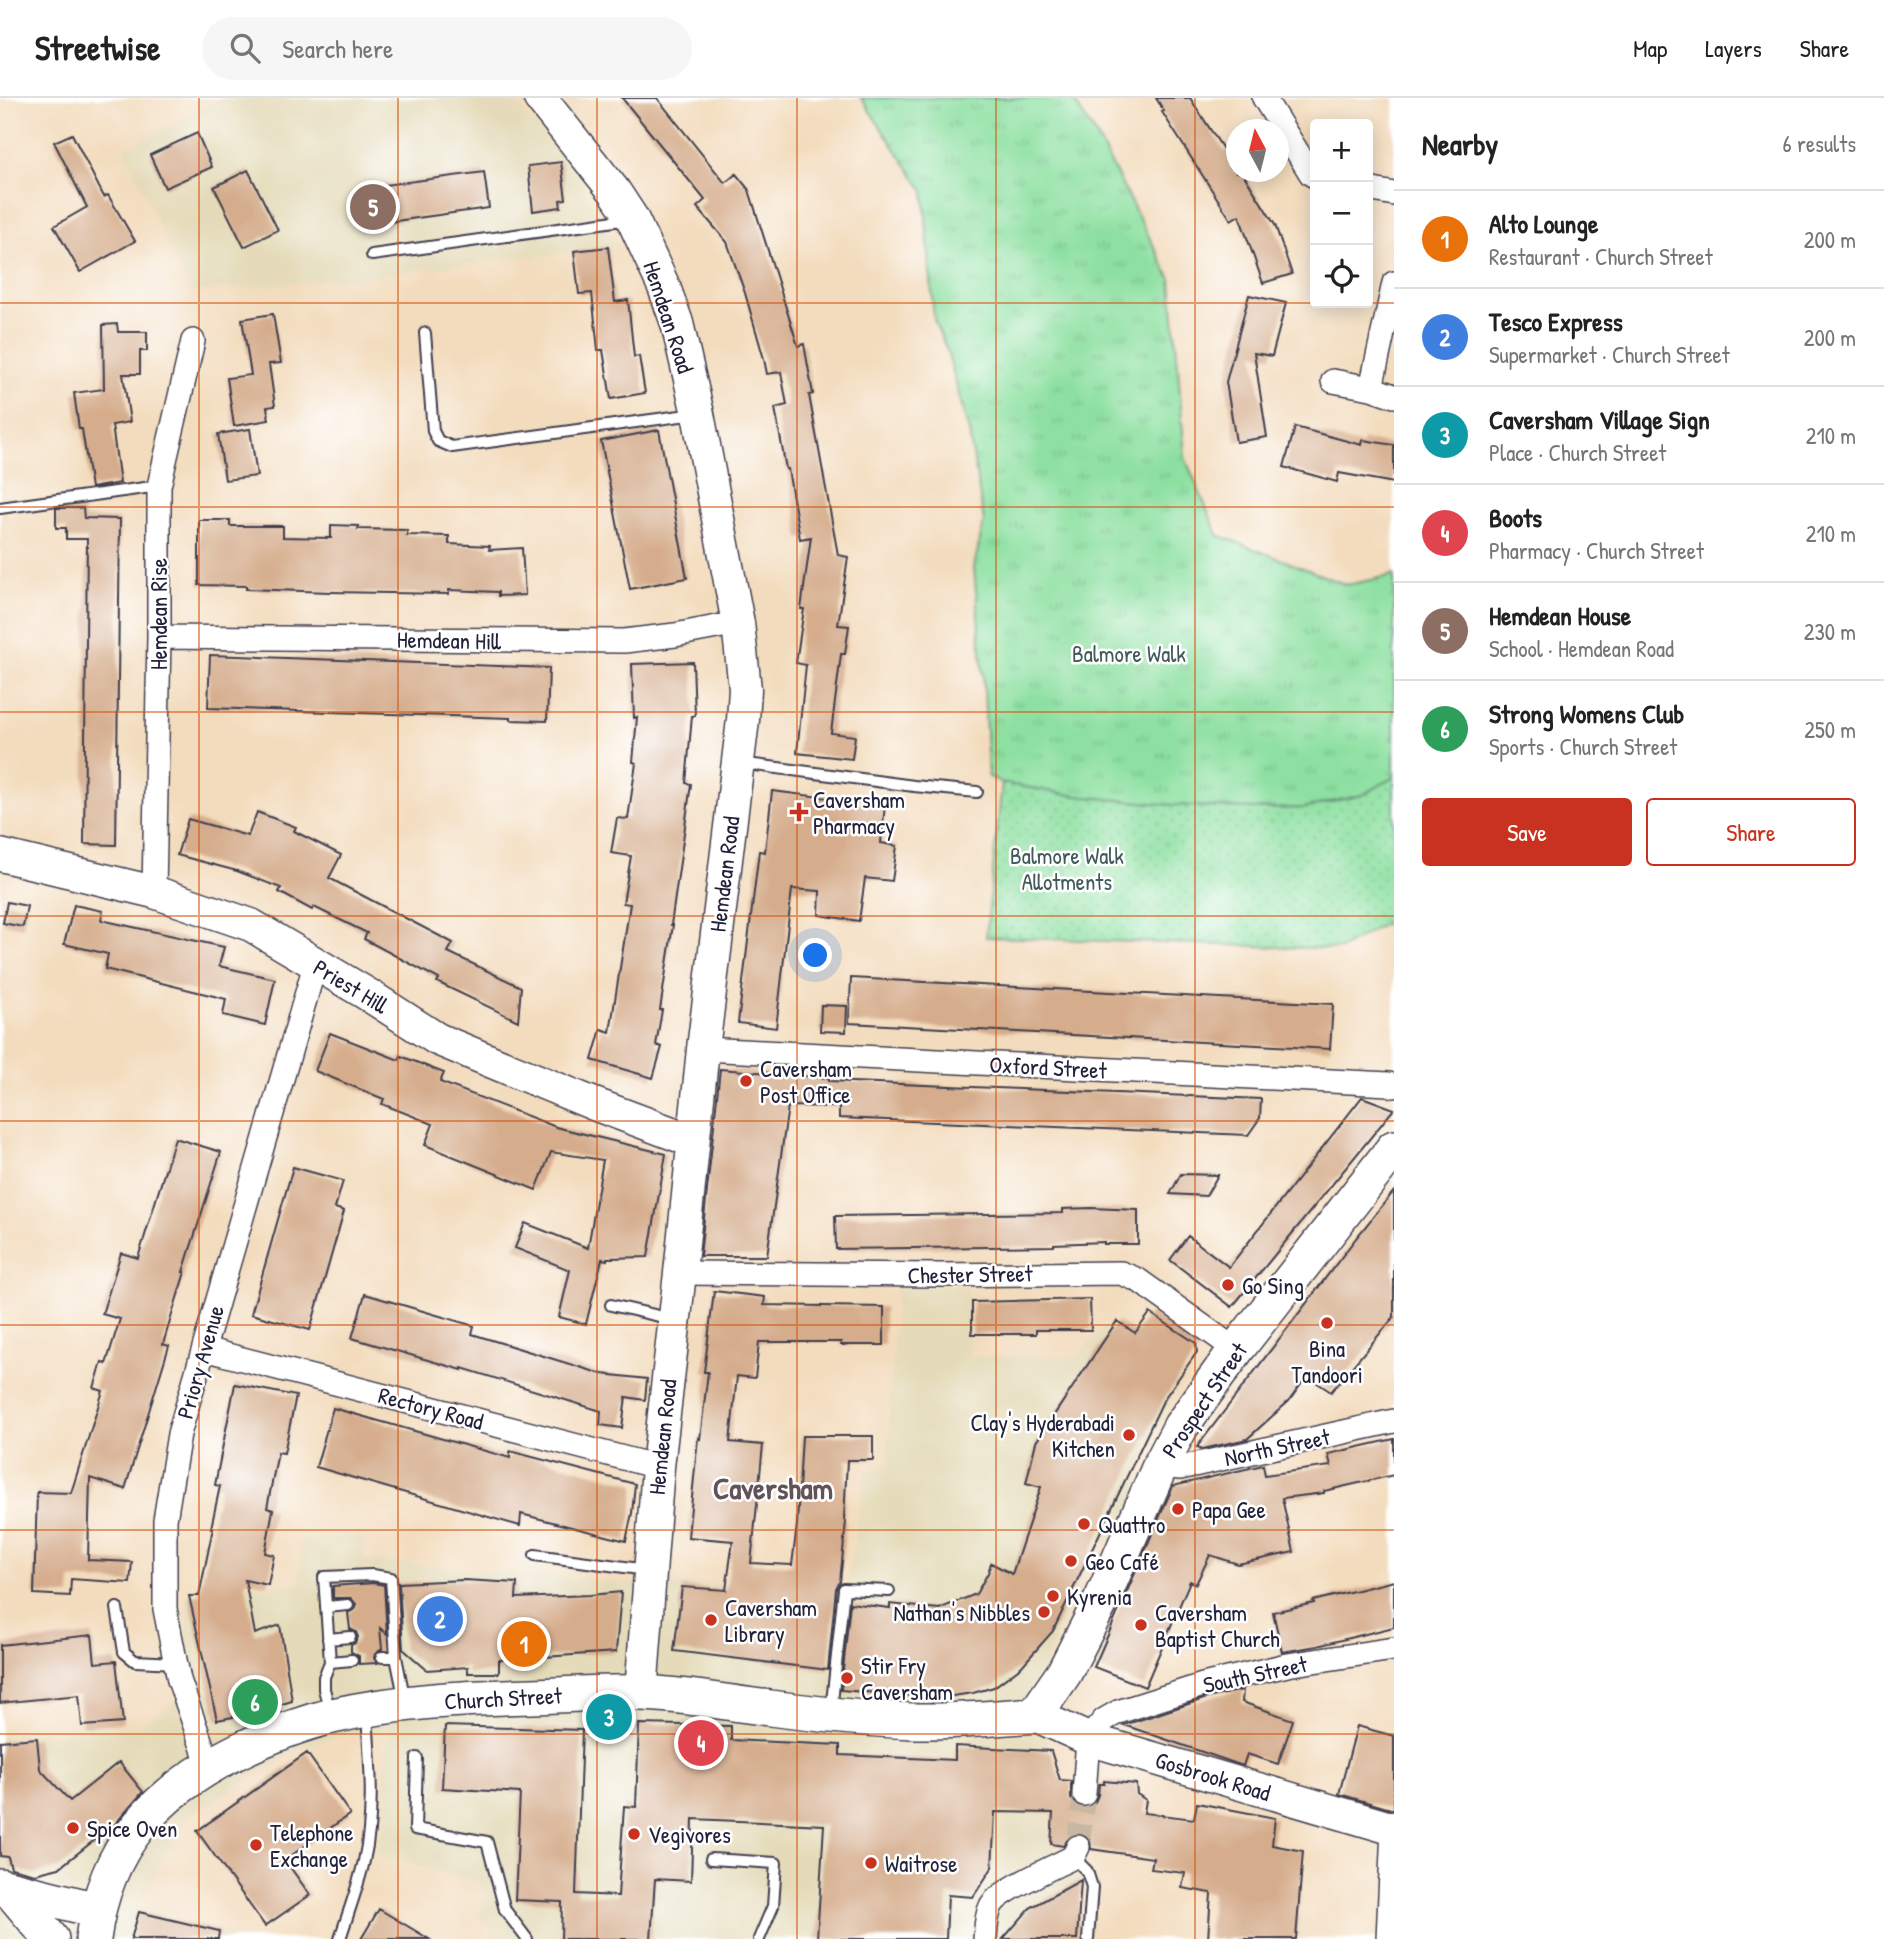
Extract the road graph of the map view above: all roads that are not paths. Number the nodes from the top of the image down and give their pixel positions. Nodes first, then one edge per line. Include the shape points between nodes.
1 (540, 98) edge
2 (1264, 98) edge
3 (1310, 172) edge
4 (1373, 190) edge
5 (1394, 194) edge
6 (632, 218) junction
7 (372, 255) dead end
8 (1394, 283) edge
9 (425, 334) dead end
10 (193, 341) dead end
11 (1334, 381) dead end
12 (1371, 388) junction
13 (1394, 396) edge
14 (698, 414) junction
15 (159, 486) junction
16 (0, 508) edge
17 (738, 623) junction
18 (159, 637) junction
19 (738, 762) junction
20 (977, 792) dead end
21 (0, 855) edge
22 (154, 892) junction
23 (316, 965) junction
24 (703, 1049) junction
25 (1394, 1086) edge
26 (694, 1141) junction
27 (1394, 1147) edge
28 (680, 1273) junction
29 (611, 1305) dead end
30 (675, 1319) junction
31 (204, 1349) junction
32 (1236, 1350) junction
33 (1394, 1422) edge
34 (1160, 1466) junction
35 (658, 1467) junction
36 (536, 1555) dead end
37 (650, 1570) junction
38 (889, 1591) dead end
39 (393, 1602) junction
40 (379, 1603) dead end
41 (348, 1605) dead end
42 (326, 1607) junction
43 (117, 1608) dead end
44 (395, 1633) junction
45 (381, 1635) dead end
46 (350, 1637) dead end
47 (328, 1639) junction
48 (1394, 1649) edge
49 (382, 1657) dead end
50 (396, 1657) junction
51 (352, 1660) dead end
52 (330, 1662) junction
53 (176, 1663) junction
54 (641, 1693) junction
55 (405, 1704) junction
56 (366, 1709) junction
57 (831, 1714) junction
58 (1035, 1715) junction
59 (332, 1716) junction
60 (1088, 1739) junction
61 (417, 1758) dead end
62 (209, 1766) junction
63 (1084, 1794) tunnel mouth
64 (1394, 1829) edge
65 (1076, 1852) joint
66 (711, 1859) dead end
67 (4, 1887) edge
68 (95, 1924) edge
69 (51, 1939) edge
70 (340, 1939) edge
71 (527, 1939) edge
72 (759, 1939) edge
73 (985, 1939) edge
74 (1088, 1939) edge
75 (1388, 1939) edge

1 - 6 street, Hemdean Road
2 - 3 street
4 - 5 street
6 - 7 lane
6 - 14 street, Hemdean Road via 677,323
8 - 12 street
9 - 14 lane via 433,431 438,440 452,447
10 - 15 street, Hemdean Rise
11 - 12 street
12 - 13 street
14 - 17 street, Hemdean Road
15 - 16 lane
15 - 18 street, Hemdean Rise
17 - 18 street, Hemdean Hill via 624,641
17 - 19 street, Hemdean Road via 745,689
18 - 22 street, Hemdean Rise
19 - 20 lane
19 - 24 street, Hemdean Road
21 - 22 street, Priest Hill
22 - 23 street, Priest Hill via 251,925
23 - 26 street, Priest Hill via 437,1039
23 - 31 street, Priory Avenue
24 - 25 street, Oxford Street
24 - 26 street, Hemdean Road
26 - 28 street, Hemdean Road
27 - 32 main road, Prospect Street
28 - 30 street, Hemdean Road
28 - 32 street, Chester Street via 1121,1273 1138,1280
29 - 30 lane
30 - 35 street, Hemdean Road
31 - 35 street, Rectory Road
31 - 53 street, Priory Avenue via 179,1434 165,1520 165,1609
32 - 34 main road, Prospect Street via 1181,1426
33 - 34 street, North Street via 1180,1468
34 - 58 main road, Prospect Street via 1065,1673
35 - 37 street, Hemdean Road
36 - 37 lane
37 - 54 street, Hemdean Road
38 - 57 lane via 844,1589
39 - 40 lane
39 - 42 lane via 391,1578 324,1577
39 - 44 lane
41 - 42 lane
42 - 47 lane
43 - 53 lane via 124,1652 135,1661
44 - 45 lane
44 - 50 lane
46 - 47 lane
47 - 52 lane
48 - 60 street, South Street via 1287,1665 1203,1685 1118,1712
49 - 50 lane
50 - 55 lane
51 - 52 lane
52 - 59 lane via 324,1689
53 - 62 street, Priory Avenue
54 - 55 main road, Church Street
54 - 57 main road, Church Street
55 - 56 main road, Church Street
56 - 59 main road, Church Street
56 - 70 lane via 370,1821 364,1861
57 - 58 main road, Church Street via 914,1721
58 - 60 street, Gosbrook Road
59 - 62 main road, Church Street via 293,1726
60 - 63 street
60 - 64 street, Gosbrook Road
61 - 71 lane via 415,1829 487,1842 505,1910
62 - 68 main road, Church Street via 152,1810 126,1844 111,1870
64 - 75 street
65 - 73 street via 992,1903
65 - 74 lane via 1092,1887
66 - 72 lane via 776,1863 773,1906
67 - 68 main road
67 - 69 main road

